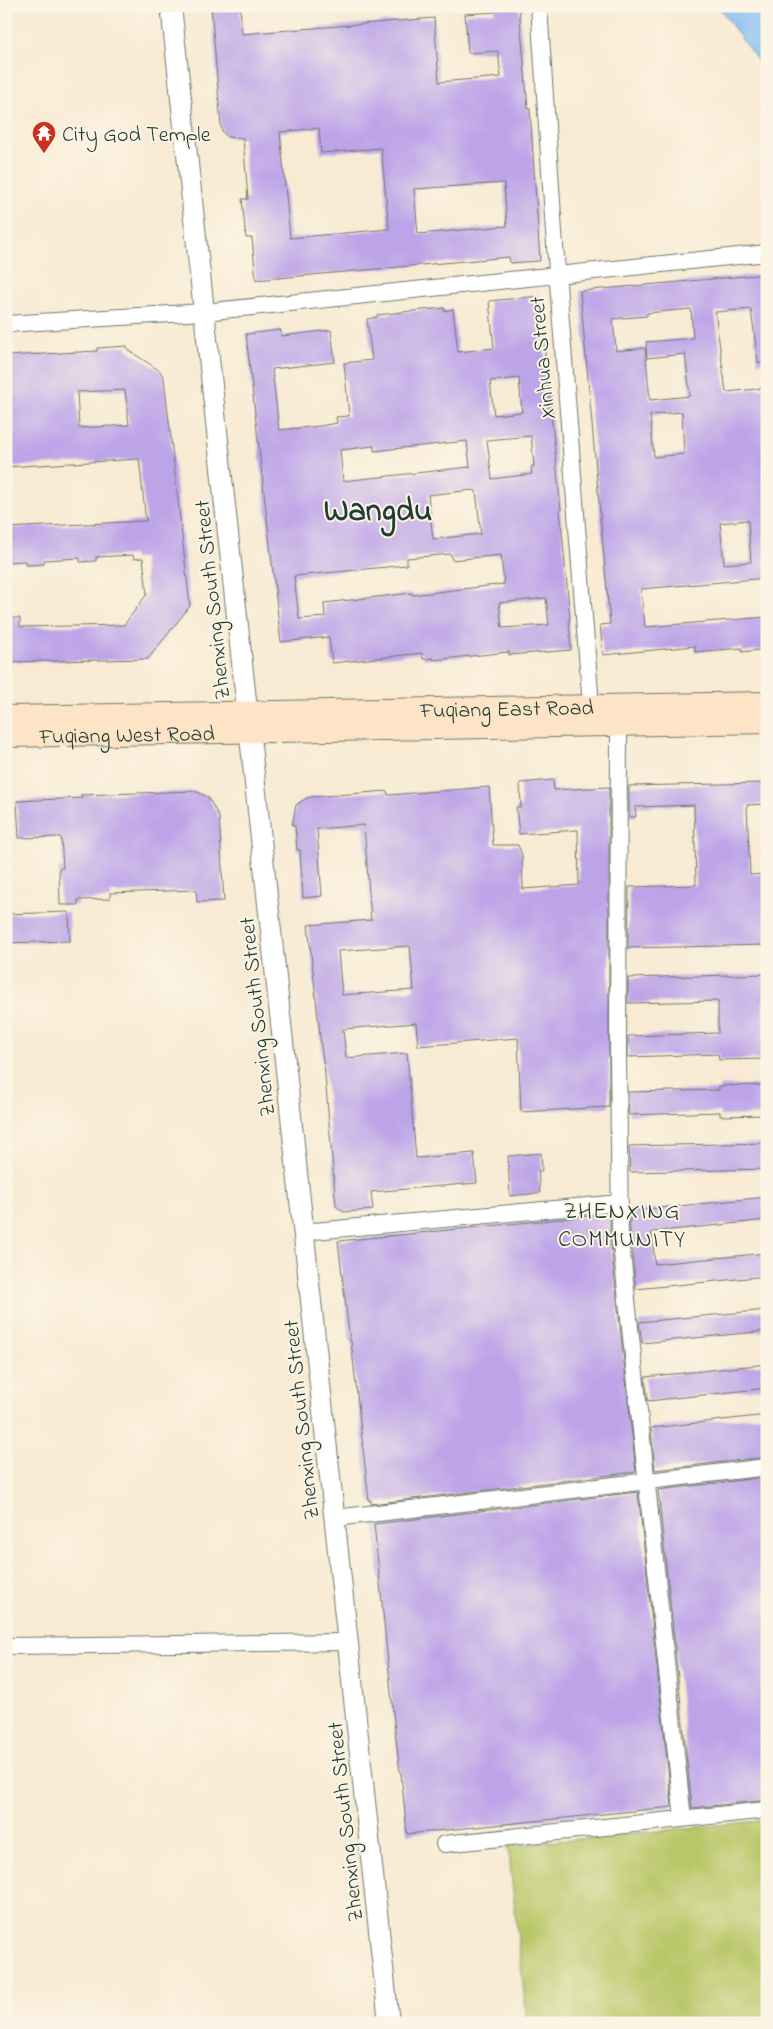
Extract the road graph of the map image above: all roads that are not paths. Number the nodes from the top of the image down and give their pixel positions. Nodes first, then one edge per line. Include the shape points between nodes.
1 (171, 6) edge
2 (539, 6) edge
3 (767, 253) edge
4 (558, 275) junction
5 (204, 312) junction
6 (6, 324) edge
7 (767, 703) edge
8 (592, 706) junction
9 (6, 717) edge
10 (247, 722) junction
11 (767, 722) edge
12 (619, 725) junction
13 (6, 736) edge
14 (620, 1203) junction
15 (303, 1232) junction
16 (767, 1467) edge
17 (646, 1481) junction
18 (335, 1518) junction
19 (348, 1642) junction
20 (6, 1646) edge
21 (767, 1810) edge
22 (683, 1819) junction
23 (444, 1844) dead end
24 (390, 2023) edge

1 - 5 street, Zhenxing South Street
2 - 4 street, Xinhua Street
3 - 4 street
4 - 5 street
4 - 8 street, Xinhua Street
5 - 6 street
5 - 10 street, Zhenxing South Street
7 - 8 main road, Fuqiang East Road
8 - 10 main road, Fuqiang East Road
9 - 10 main road, Fuqiang West Road
10 - 12 main road, Fuqiang East Road
10 - 13 main road, Fuqiang West Road
10 - 15 street, Zhenxing South Street
11 - 12 main road, Fuqiang East Road
12 - 14 street
14 - 15 street
14 - 17 street via 620,1235
15 - 18 street, Zhenxing South Street
16 - 17 street
17 - 18 street
17 - 22 street
18 - 19 street, Zhenxing South Street
19 - 20 street
19 - 24 street, Zhenxing South Street
21 - 22 street
22 - 23 street

